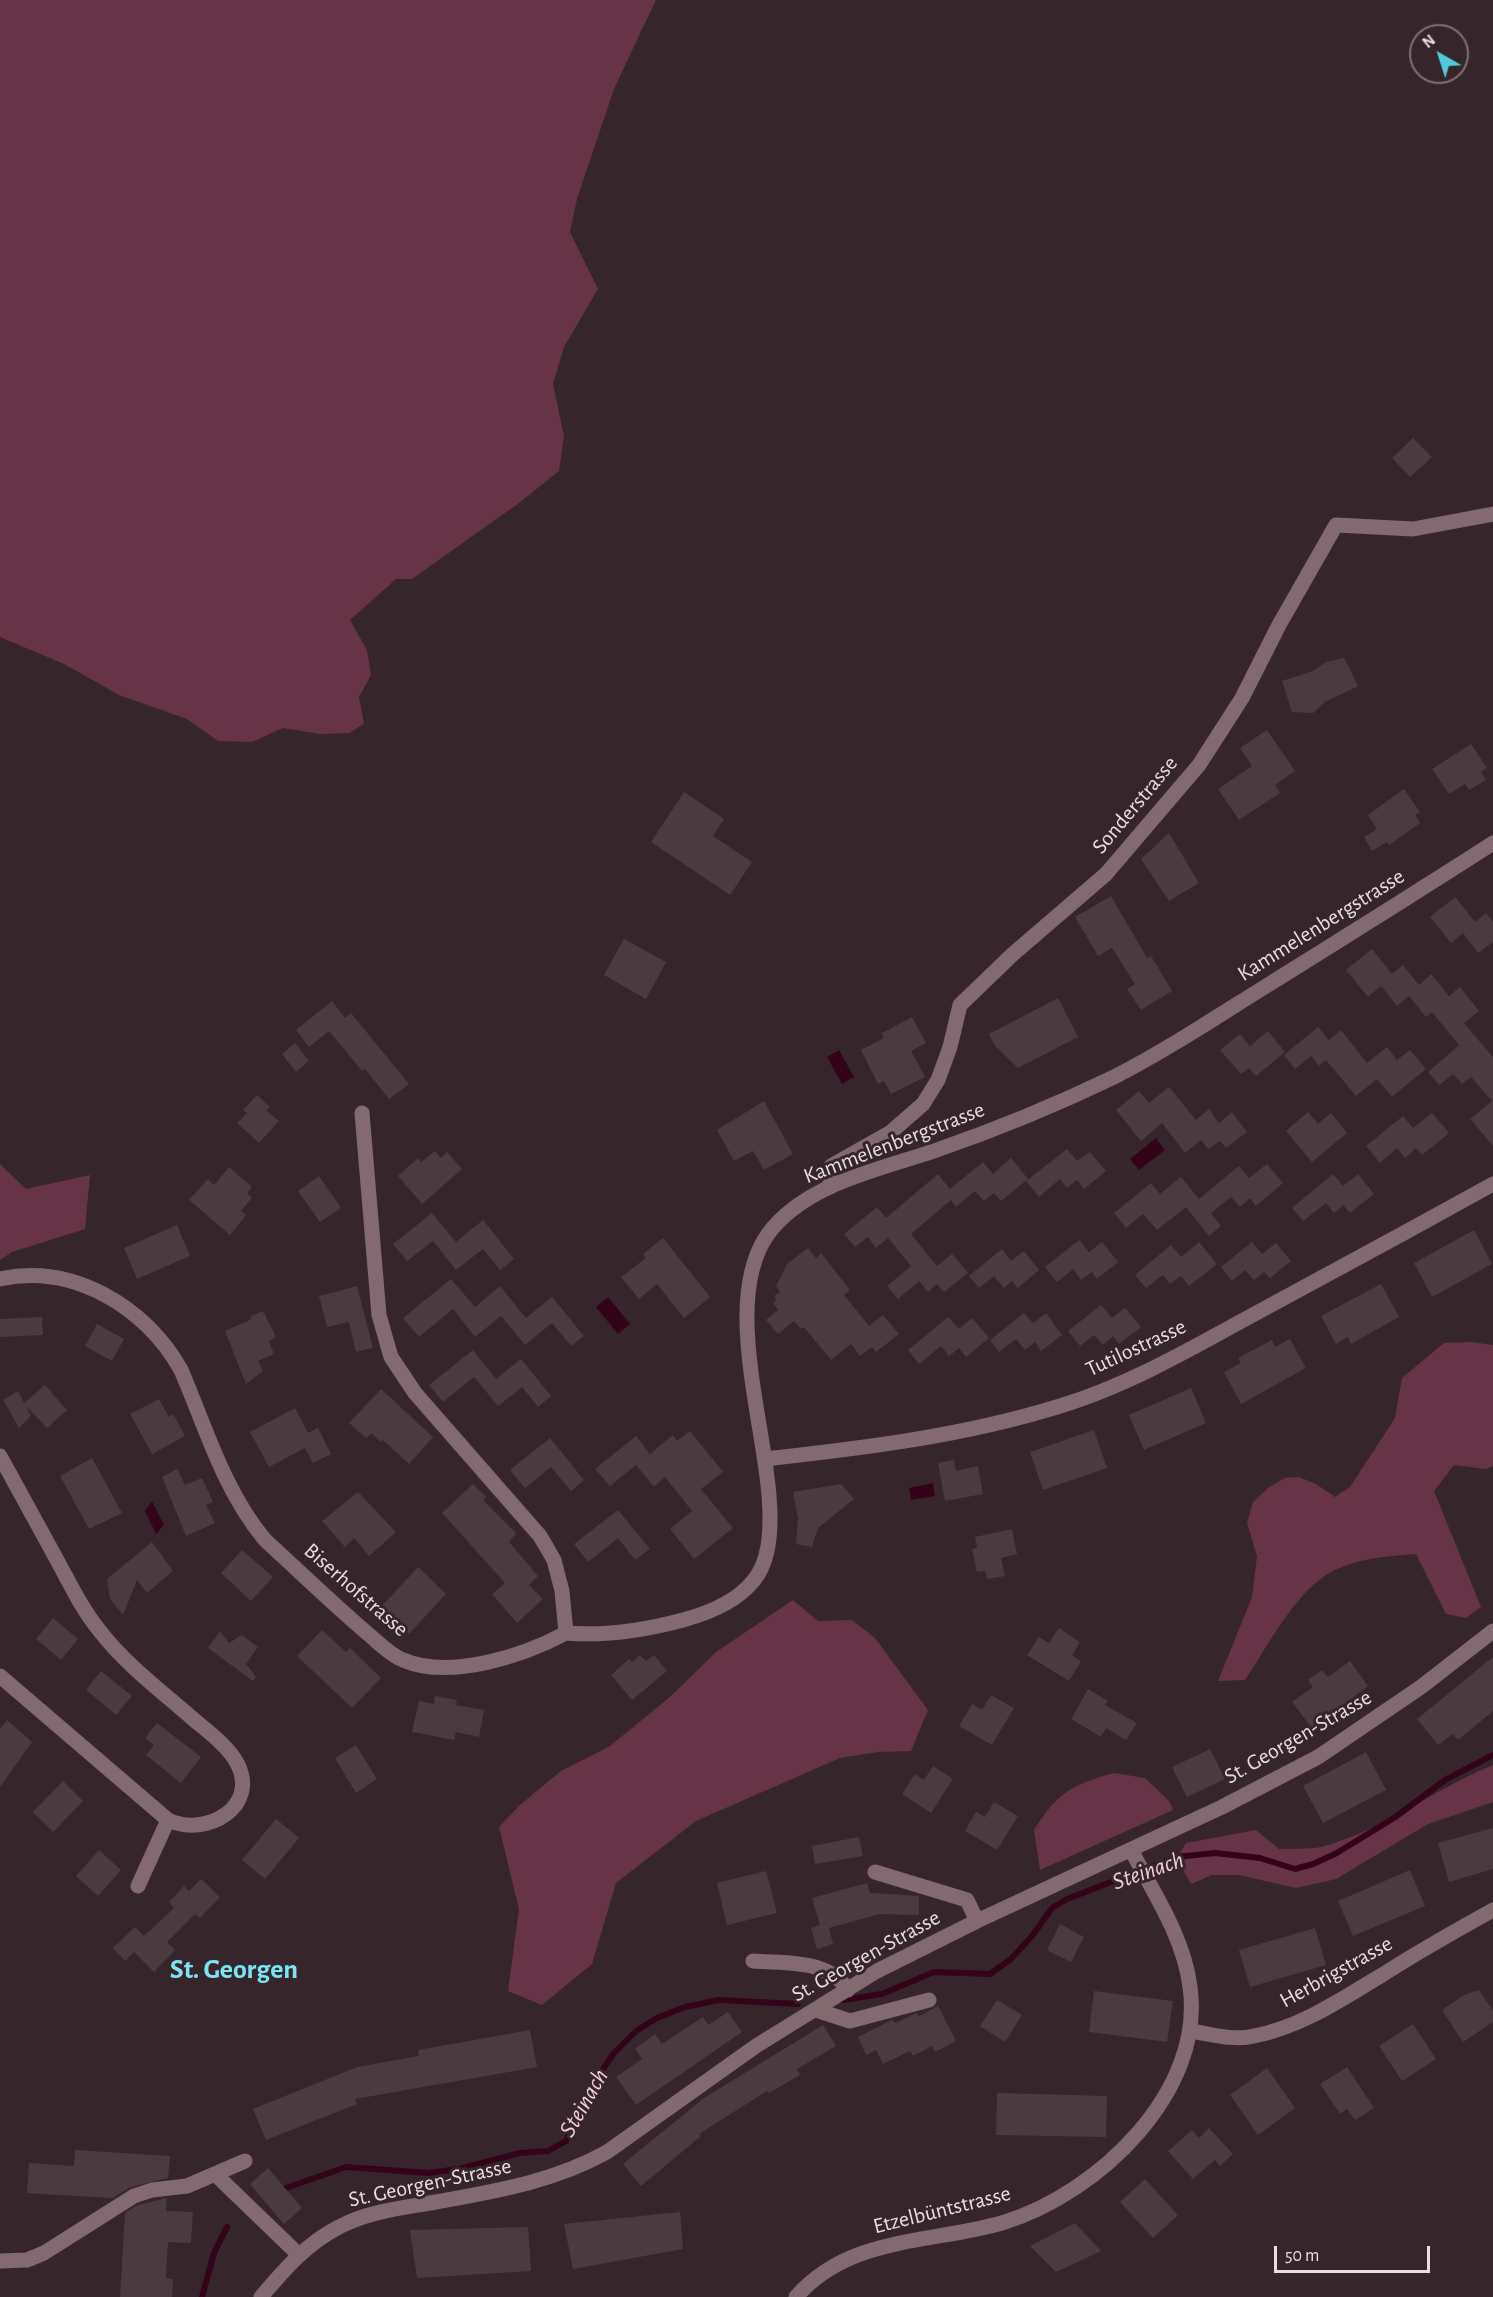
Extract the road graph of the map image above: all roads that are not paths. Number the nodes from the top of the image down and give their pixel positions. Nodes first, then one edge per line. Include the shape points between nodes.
1 (1493, 513) edge
2 (1493, 843) edge
3 (362, 1113) dead end
4 (1493, 1184) edge
5 (830, 1187) junction
6 (0, 1279) edge
7 (0, 1456) edge
8 (765, 1460) junction
9 (1493, 1630) edge
10 (566, 1633) junction
11 (0, 1676) edge
12 (168, 1820) junction
13 (1131, 1850) junction
14 (875, 1872) dead end
15 (138, 1886) dead end
16 (1493, 1910) edge
17 (977, 1921) junction
18 (753, 1961) dead end
19 (846, 1991) junction
20 (929, 2000) dead end
21 (816, 2010) junction
22 (1191, 2031) junction
23 (245, 2161) dead end
24 (216, 2174) junction
25 (299, 2255) junction
26 (0, 2261) edge
27 (261, 2297) edge
28 (796, 2297) edge

1 - 5 street, Sonderstrasse via 1413,529 1336,525 1242,698 1199,765 1106,874 960,1005 938,1080 923,1104 891,1132 831,1166
2 - 5 street, Kammelenbergstrasse via 1233,1007 1115,1076 991,1131
3 - 10 street via 379,1315 390,1357 415,1393 540,1536 554,1560
4 - 8 street, Tutilostrasse via 1192,1348 1061,1406 973,1429
5 - 8 street, Kammelenbergstrasse via 796,1205 768,1234 752,1266 745,1304
6 - 10 street, Biserhofstrasse via 34,1275 79,1284 107,1295 149,1326 181,1371 231,1490 251,1524 361,1628 402,1660 457,1669 545,1644
7 - 12 street via 99,1630 139,1672 222,1744 237,1763 241,1785 236,1803 226,1815 193,1827
8 - 10 street, Kammelenbergstrasse via 770,1537 761,1569 747,1587 716,1610 672,1623 590,1635
9 - 13 street, St. Georgen-Strasse via 1421,1688 1318,1757
11 - 12 street
12 - 15 street
13 - 17 street, St. Georgen-Strasse
13 - 22 street, Etzelbüntstrasse via 1170,1924 1186,1966
14 - 17 street via 967,1900
16 - 22 street, Herbrigstrasse via 1290,2025 1253,2037
17 - 19 street, St. Georgen-Strasse via 890,1964
18 - 19 street via 827,1970 839,1977
19 - 21 street, St. Georgen-Strasse
20 - 21 street via 850,2021
21 - 25 street, St. Georgen-Strasse via 756,2046 583,2165 535,2183 369,2215 339,2227
22 - 28 street, Etzelbüntstrasse via 1179,2072 1163,2100 1136,2134 1086,2179 1005,2222 848,2257 818,2275
23 - 24 street
24 - 25 street
24 - 26 street via 177,2189 144,2192 45,2253 27,2260
25 - 27 street, St. Georgen-Strasse

